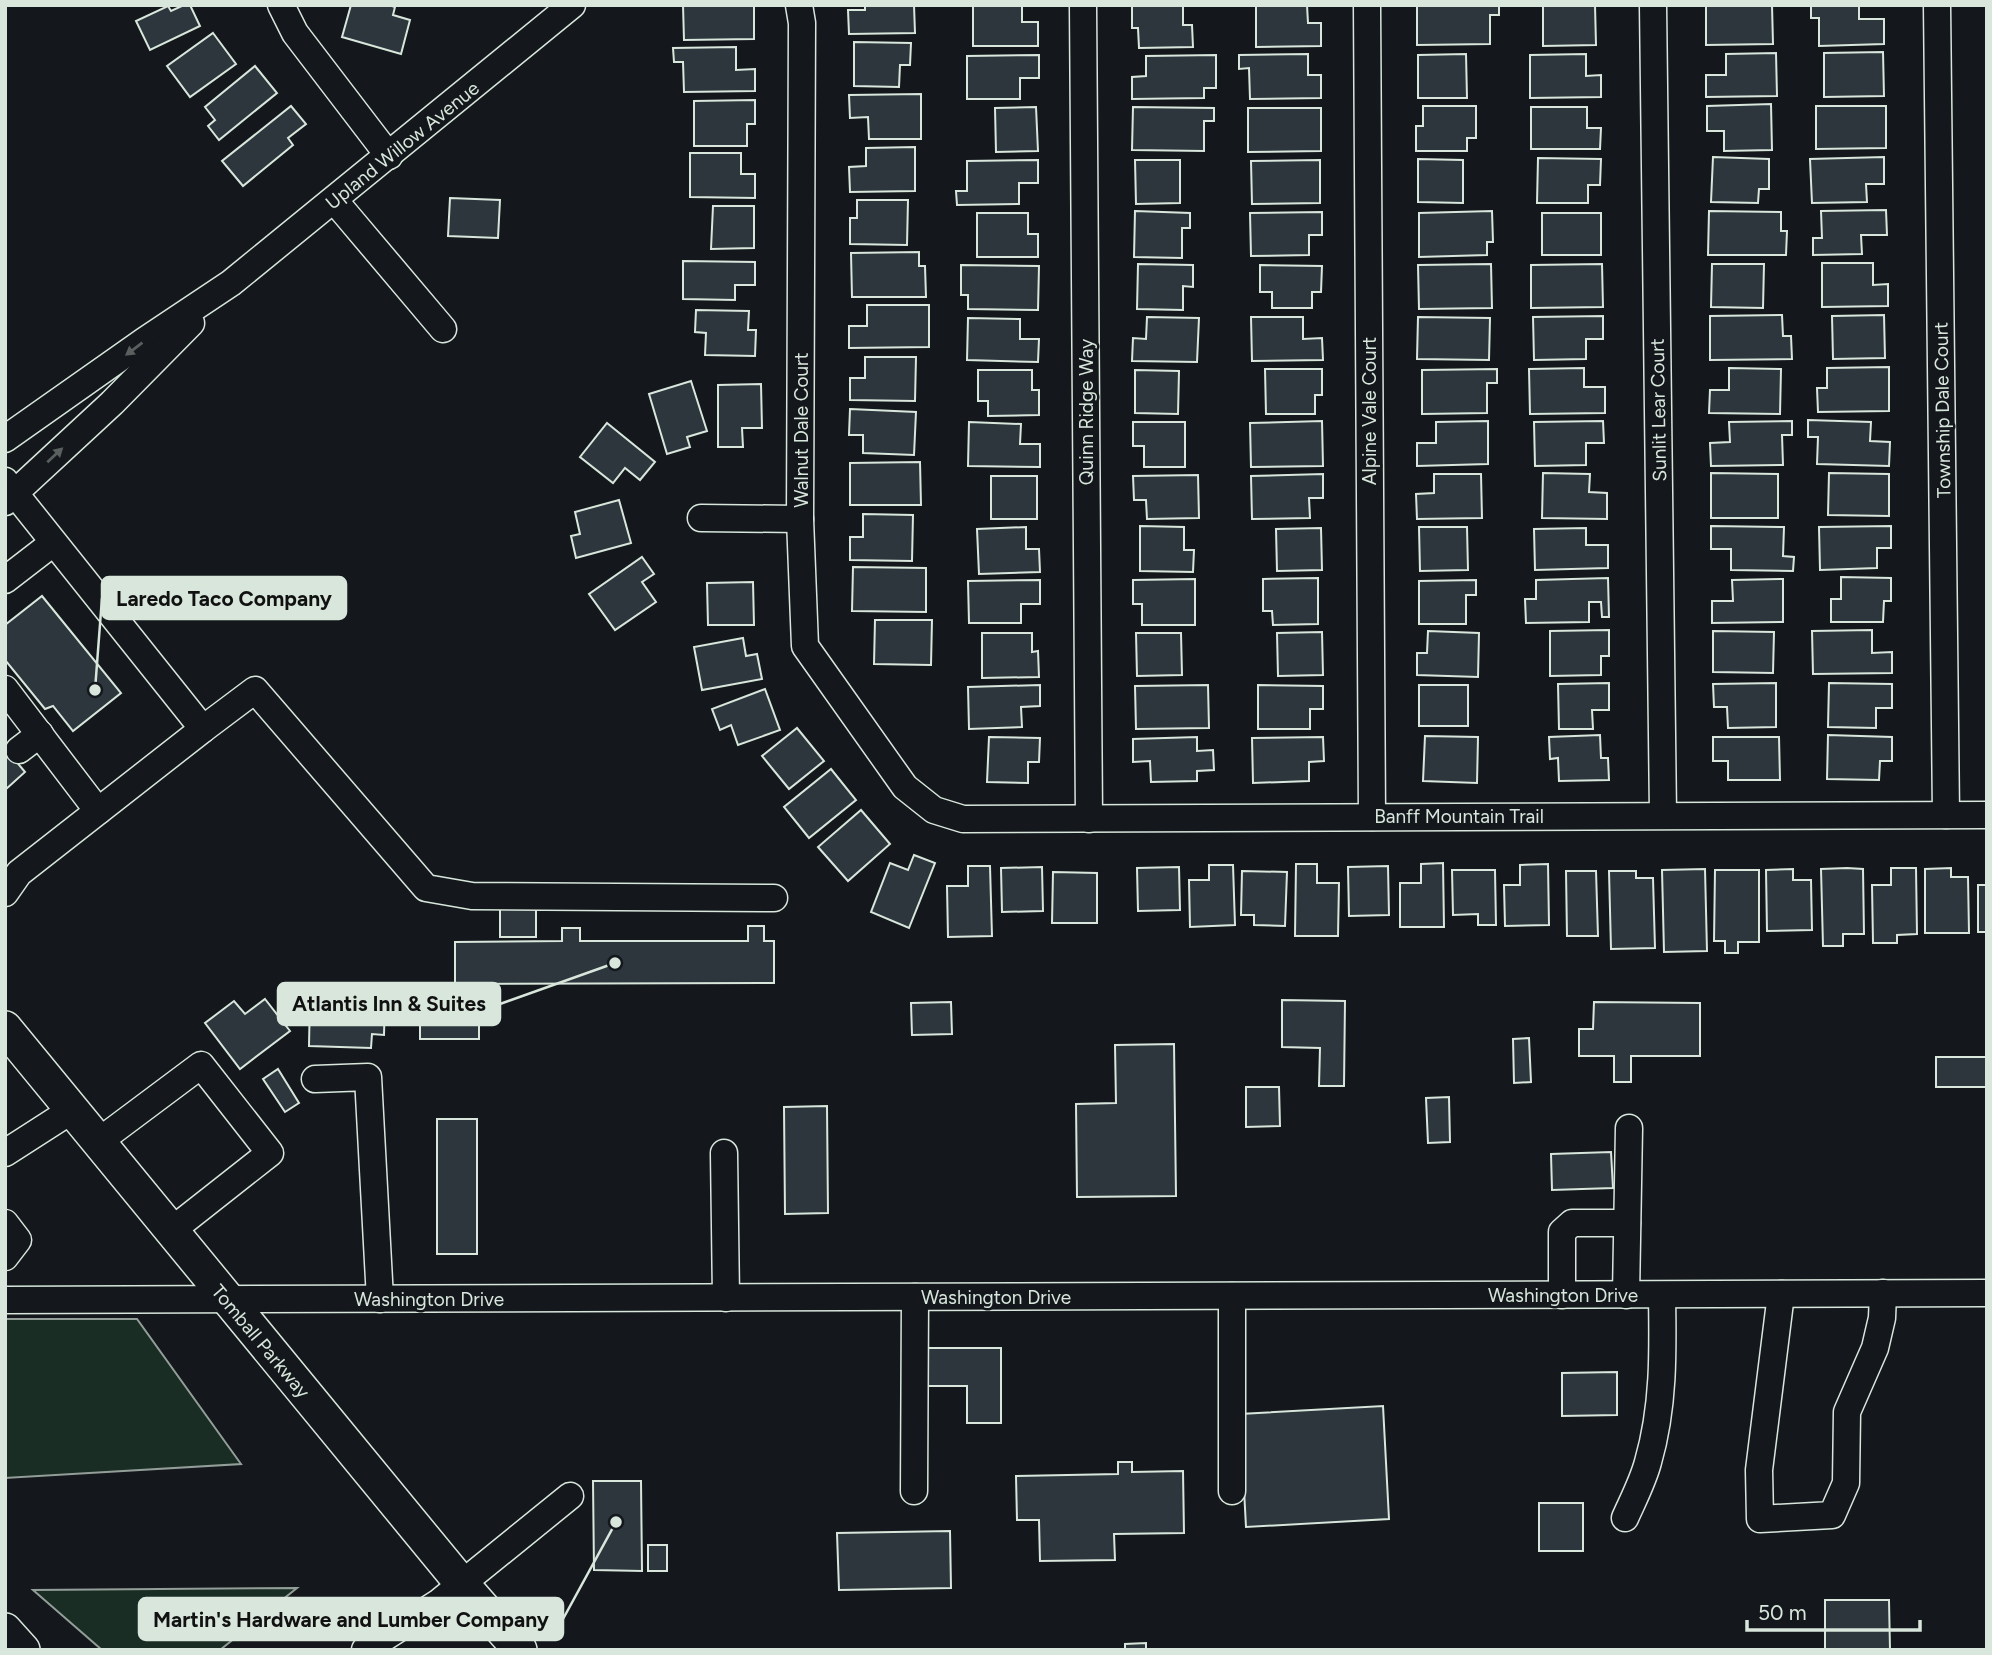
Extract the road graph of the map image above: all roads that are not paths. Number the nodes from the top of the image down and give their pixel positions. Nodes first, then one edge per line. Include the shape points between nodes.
1 (281, 5) edge
2 (572, 5) edge
3 (799, 5) edge
4 (1083, 5) edge
5 (1367, 5) edge
6 (1653, 5) edge
7 (1937, 5) edge
8 (388, 156) junction
9 (334, 200) junction
10 (231, 283) junction
11 (443, 329) dead end
12 (5, 439) edge
13 (8, 492) edge
14 (701, 518) dead end
15 (800, 519) junction
16 (53, 543) junction
17 (5, 580) edge
18 (9, 702) edge
19 (203, 729) junction
20 (40, 734) junction
21 (19, 750) dead end
22 (934, 810) joint
23 (98, 811) junction
24 (1663, 815) junction
25 (1946, 815) junction
26 (1987, 815) edge
27 (1372, 817) junction
28 (1088, 819) junction
29 (10, 874) edge
30 (775, 898) dead end
31 (5, 1028) edge
32 (315, 1079) dead end
33 (72, 1110) junction
34 (1629, 1128) dead end
35 (98, 1142) junction
36 (5, 1153) edge
37 (723, 1153) dead end
38 (5, 1223) edge
39 (1627, 1223) junction
40 (171, 1231) junction
41 (5, 1257) edge
42 (1883, 1293) junction
43 (1987, 1293) edge
44 (1781, 1294) junction
45 (1562, 1295) junction
46 (1626, 1295) junction
47 (1662, 1295) junction
48 (1232, 1296) junction
49 (915, 1297) junction
50 (726, 1298) junction
51 (380, 1299) junction
52 (5, 1300) edge
53 (227, 1300) junction
54 (914, 1491) dead end
55 (1232, 1491) dead end
56 (570, 1496) dead end
57 (1625, 1518) dead end
58 (462, 1584) junction
59 (5, 1630) edge
60 (23, 1650) edge
61 (365, 1650) edge
62 (520, 1650) edge

1 - 8 street via 295,33
2 - 8 street, Upland Willow Avenue
3 - 15 street, Walnut Dale Court
4 - 28 street, Quinn Ridge Way
5 - 27 street, Alpine Vale Court
6 - 24 street, Sunlit Lear Court
7 - 25 street, Township Dale Court
8 - 9 street, Upland Willow Avenue
9 - 10 street, Upland Willow Avenue
9 - 11 street
10 -> 12 street, Upland Willow Avenue
13 -> 10 street, Upland Willow Avenue via 112,402
13 - 16 street
14 - 15 street
15 - 22 street, Walnut Dale Court via 805,646 905,787
16 - 17 street
16 - 19 street
18 - 20 street
19 - 23 street
19 - 30 street via 255,690 426,888 472,896
20 - 21 street
20 - 23 street
22 - 28 street, Banff Mountain Trail via 963,819
23 - 29 street
24 - 25 street, Banff Mountain Trail
24 - 27 street, Banff Mountain Trail
25 - 26 street, Banff Mountain Trail
27 - 28 street, Banff Mountain Trail
31 - 33 main road, Tomball Parkway
32 - 51 street via 368,1077
33 - 35 main road, Tomball Parkway
33 - 36 street
34 - 39 street
35 - 40 main road, Tomball Parkway
35 - 40 street via 201,1065 270,1153
37 - 50 street
38 - 41 street via 18,1240
39 - 45 street via 1572,1223 1562,1232
39 - 46 street
40 - 53 main road, Tomball Parkway
42 - 43 street, Washington Drive
42 - 44 street, Washington Drive
42 - 44 street via 1875,1348 1847,1412 1846,1483 1832,1515 1760,1519 1759,1470
44 - 47 street, Washington Drive
45 - 46 street, Washington Drive
45 - 48 street, Washington Drive
46 - 47 street, Washington Drive
47 - 57 street via 1659,1413 1648,1464
48 - 49 street, Washington Drive
48 - 55 street
49 - 50 street, Washington Drive
49 - 54 street
50 - 51 street, Washington Drive
51 - 53 street, Washington Drive
52 - 53 street, Washington Drive
53 - 58 main road, Tomball Parkway
56 - 58 street
58 - 61 street
58 - 62 main road, Tomball Parkway
59 - 60 main road

